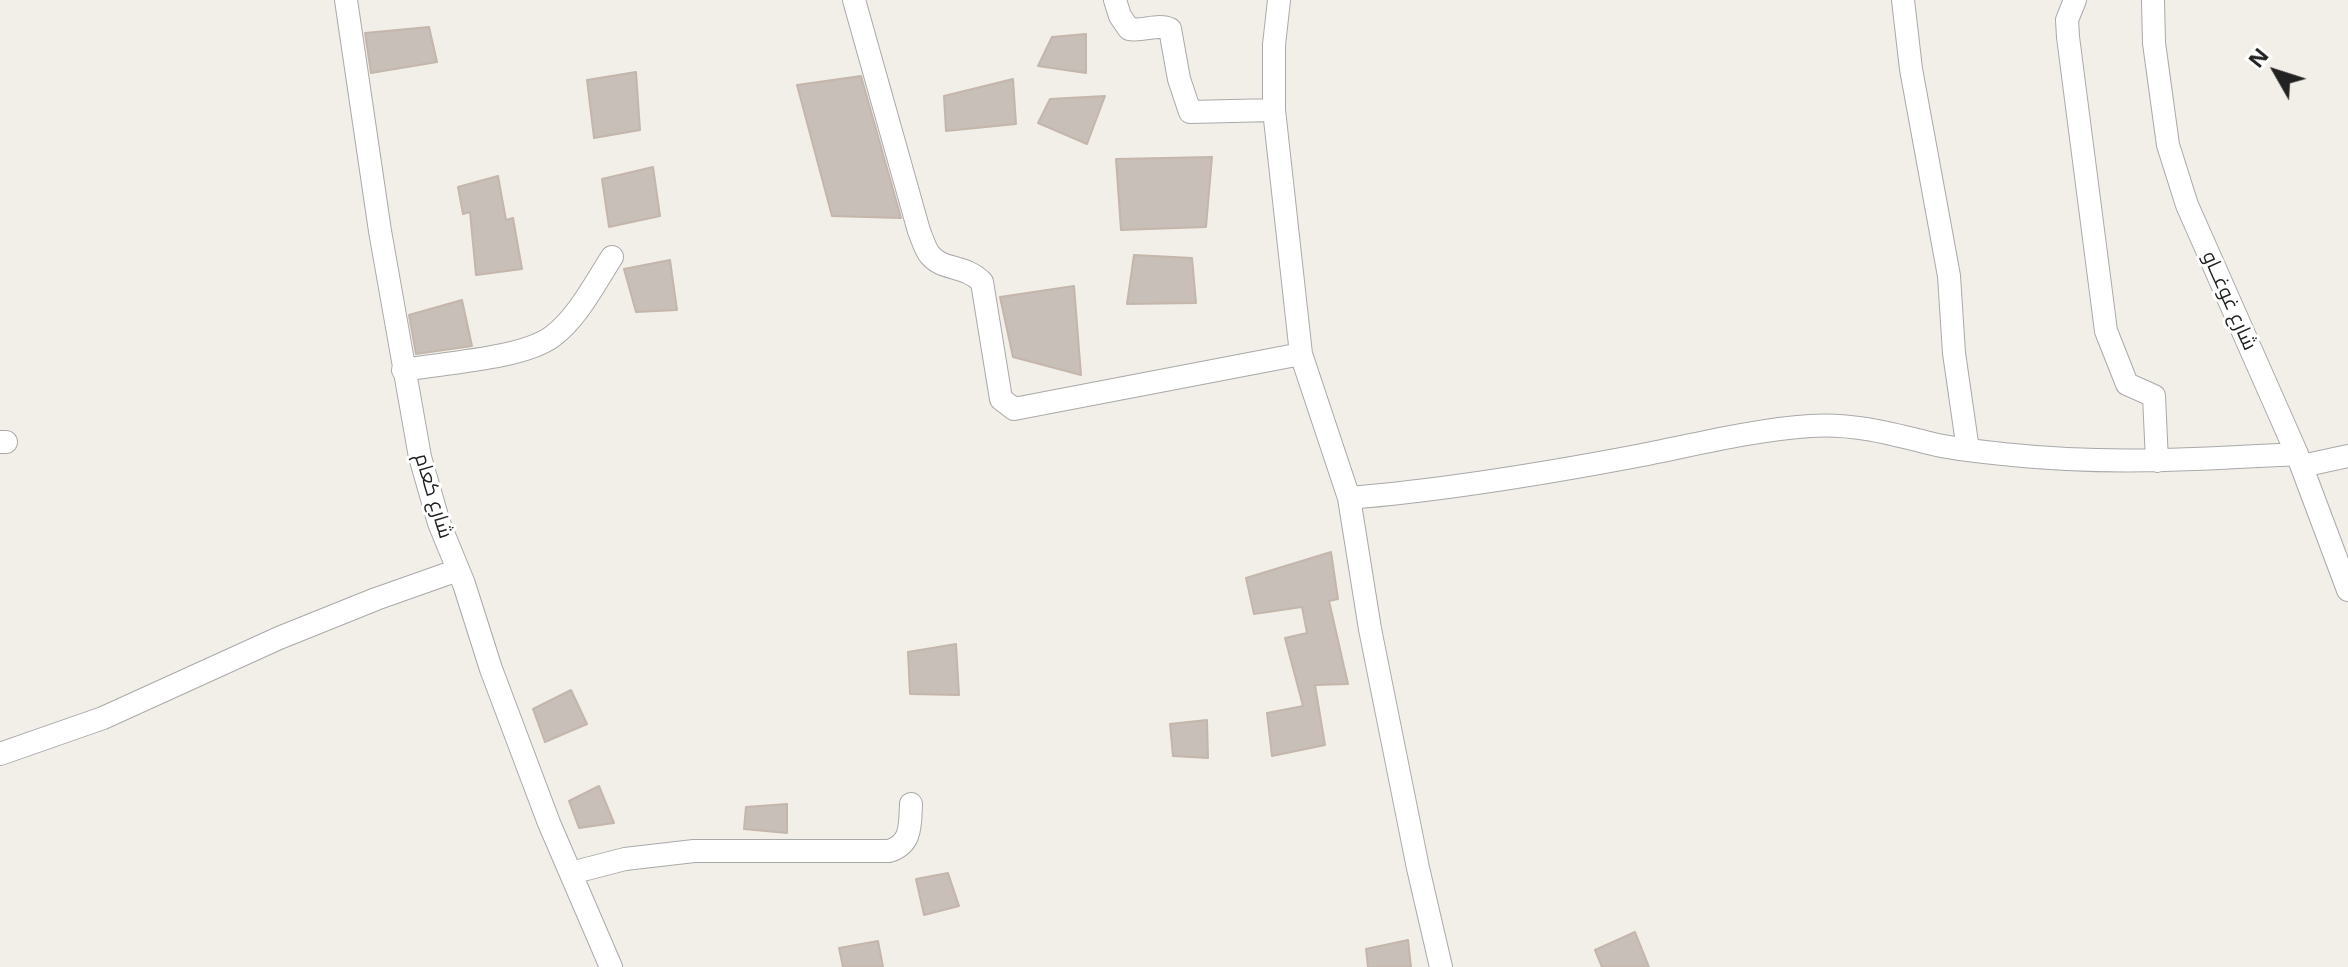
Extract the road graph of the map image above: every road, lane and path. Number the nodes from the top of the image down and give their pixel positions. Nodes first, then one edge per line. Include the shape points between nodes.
1 (346, 0) edge
2 (854, 0) edge
3 (1115, 0) edge
4 (1279, 0) edge
5 (1903, 0) edge
6 (2075, 0) edge
7 (2153, 0) edge
8 (1274, 110) junction
9 (612, 257) dead end
10 (1301, 354) junction
11 (403, 370) junction
12 (1968, 450) junction
13 (2348, 456) edge
14 (2299, 460) junction
15 (2157, 461) junction
16 (1349, 498) junction
17 (458, 570) junction
18 (2348, 590) edge
19 (0, 754) edge
20 (911, 804) dead end
21 (571, 873) junction
22 (611, 967) edge
23 (1441, 967) edge

1 - 11 street, شارع كعام
2 - 10 street via 919,231 930,255 947,267 970,270 982,282 1001,399 1014,409
3 - 8 street via 1129,29 1170,29 1190,112
4 - 8 street
5 - 12 street via 1949,276
6 - 15 street via 2067,20 2068,37 2106,331 2127,384 2154,396
7 - 14 street, شارع غوغــاو via 2168,145 2182,190
8 - 10 street
9 - 11 street via 554,336 527,350
10 - 16 street
11 - 17 street, شارع كعام via 420,457
12 - 15 street via 2069,461
12 - 16 street via 1884,430 1810,426 1575,468
13 - 14 street
14 - 15 street
14 - 18 street, شارع غوغــاو
16 - 23 street via 1370,629
17 - 19 street via 279,638 103,718
17 - 21 street, شارع كعام
20 - 21 street via 910,834 889,851 694,851 625,859
21 - 22 street, شارع كعام

